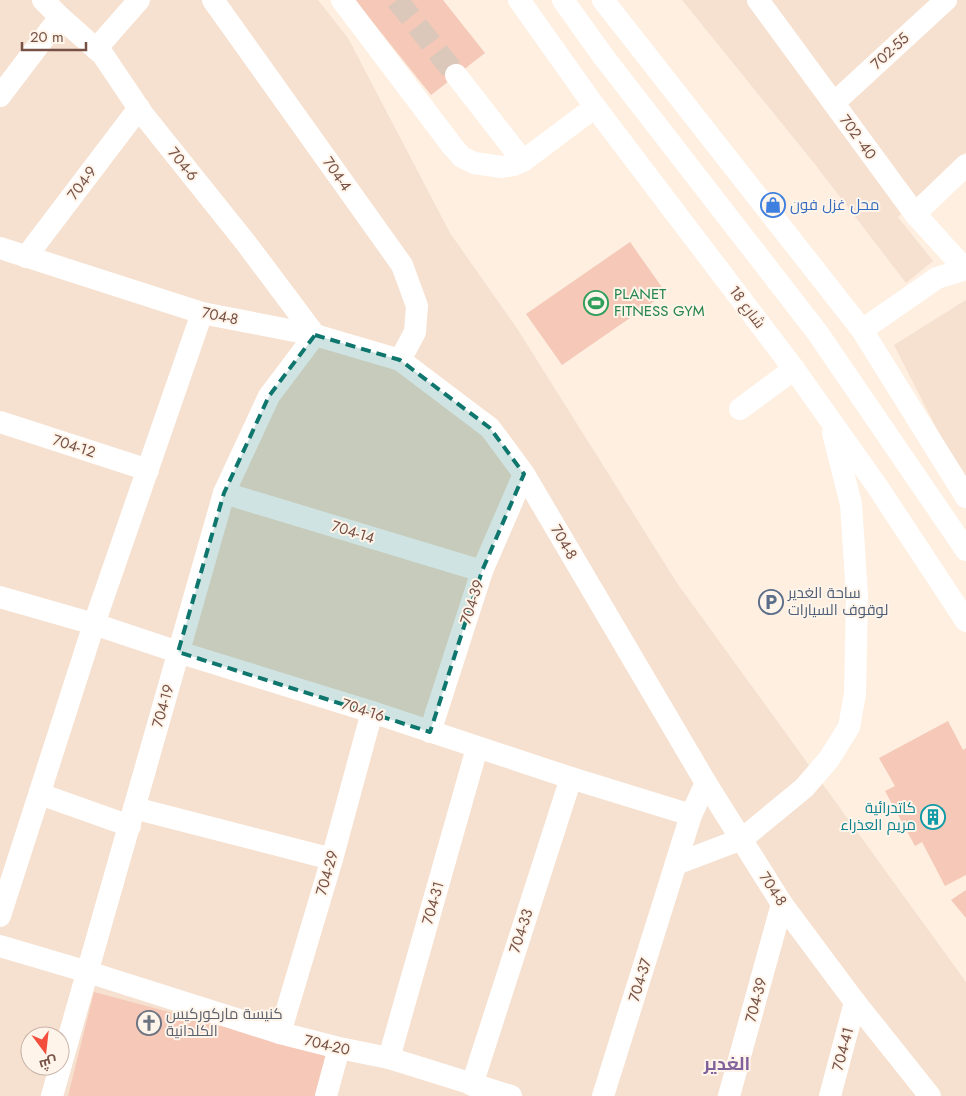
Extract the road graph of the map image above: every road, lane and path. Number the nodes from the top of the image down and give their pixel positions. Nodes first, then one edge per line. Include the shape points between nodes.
1 (44, 0) edge
2 (139, 0) edge
3 (214, 0) edge
4 (342, 0) edge
5 (519, 0) edge
6 (563, 0) edge
7 (603, 0) edge
8 (758, 0) edge
9 (946, 0) edge
10 (923, 8) edge
11 (60, 17) junction
12 (96, 48) junction
13 (456, 75) tunnel mouth
14 (0, 96) edge
15 (834, 103) junction
16 (595, 107) junction
17 (139, 108) junction
18 (523, 162) junction
19 (966, 165) edge
20 (915, 214) junction
21 (0, 248) edge
22 (26, 257) junction
23 (965, 269) edge
24 (202, 313) junction
25 (862, 330) junction
26 (316, 335) junction
27 (400, 360) junction
28 (794, 369) junction
29 (740, 408) dead end
30 (830, 420) junction
31 (0, 422) edge
32 (148, 470) junction
33 (524, 474) junction
34 (224, 493) junction
35 (966, 496) edge
36 (966, 550) edge
37 (482, 571) junction
38 (0, 597) edge
39 (966, 622) edge
40 (94, 624) junction
41 (178, 652) junction
42 (372, 712) junction
43 (430, 732) junction
44 (477, 748) junction
45 (571, 778) junction
46 (706, 783) junction
47 (40, 794) junction
48 (691, 815) junction
49 (132, 817) junction
50 (742, 839) junction
51 (332, 859) junction
52 (676, 864) junction
53 (782, 904) junction
54 (0, 916) edge
55 (0, 946) edge
56 (88, 972) junction
57 (855, 1002) junction
58 (280, 1033) junction
59 (339, 1048) junction
60 (389, 1058) junction
61 (472, 1085) junction
62 (52, 1096) edge
63 (326, 1096) edge
64 (511, 1096) edge
65 (603, 1096) edge
66 (730, 1096) edge
67 (830, 1096) edge
68 (930, 1096) edge

1 - 11 street, 704-6
2 - 12 street
3 - 27 street, 704-4 via 402,265 417,306 415,332
4 - 18 street via 462,157 487,166 502,167
5 - 16 street, شارع 18
6 - 36 street via 817,332
7 - 25 street
8 - 15 street, 702 -40
9 - 10 street, 702-55
10 - 15 street, 702-55
11 - 12 street, 704-6
11 - 14 street
12 - 17 street, 704-6
13 - 18 street
15 - 20 street, 702 -40
16 - 18 street
16 - 28 street, شارع 18
17 - 22 street, 704-9
17 - 26 street, 704-6
19 - 20 street
20 - 23 street, 702 -40
21 - 22 street, 704-8
22 - 24 street, 704-8
23 - 25 street via 937,278
24 - 26 street, 704-8
24 - 32 street
25 - 35 street
26 - 27 street, 704-8
26 - 34 street, 704-19 via 269,396
27 - 33 street, 704-8 via 490,428
28 - 29 street
28 - 30 street, شارع 18
30 - 39 street, شارع 18
30 - 50 street via 851,504 858,596 855,694 849,727 829,759 804,788
31 - 32 street, 704-12
32 - 40 street
33 - 37 street, 704-39
33 - 46 street, 704-8
34 - 37 street, 704-14
34 - 41 street, 704-19
37 - 43 street, 704-39
38 - 40 street, 704-16
40 - 41 street, 704-16
40 - 47 street
41 - 42 street, 704-16
41 - 49 street, 704-19
42 - 43 street, 704-16
42 - 51 street, 704-29
43 - 44 street, 704-16
44 - 45 street, 704-16
44 - 60 street, 704-31
45 - 48 street, 704-16
45 - 61 street, 704-33
46 - 48 street
46 - 50 street, 704-8
47 - 49 street
47 - 54 street
48 - 52 street, 704-37
49 - 51 street
49 - 56 street, 704-19
50 - 52 street
50 - 53 street, 704-8
51 - 58 street, 704-29
52 - 65 street, 704-37
53 - 57 street, 704-8
53 - 66 street, 704-39
55 - 56 street, 704-20
56 - 58 street, 704-20
56 - 62 street, 704-19
57 - 67 street, 704-41
57 - 68 street, 704-8
58 - 59 street, 704-20
59 - 60 street, 704-20
59 - 63 street
60 - 61 street, 704-20
61 - 64 street, 704-20

